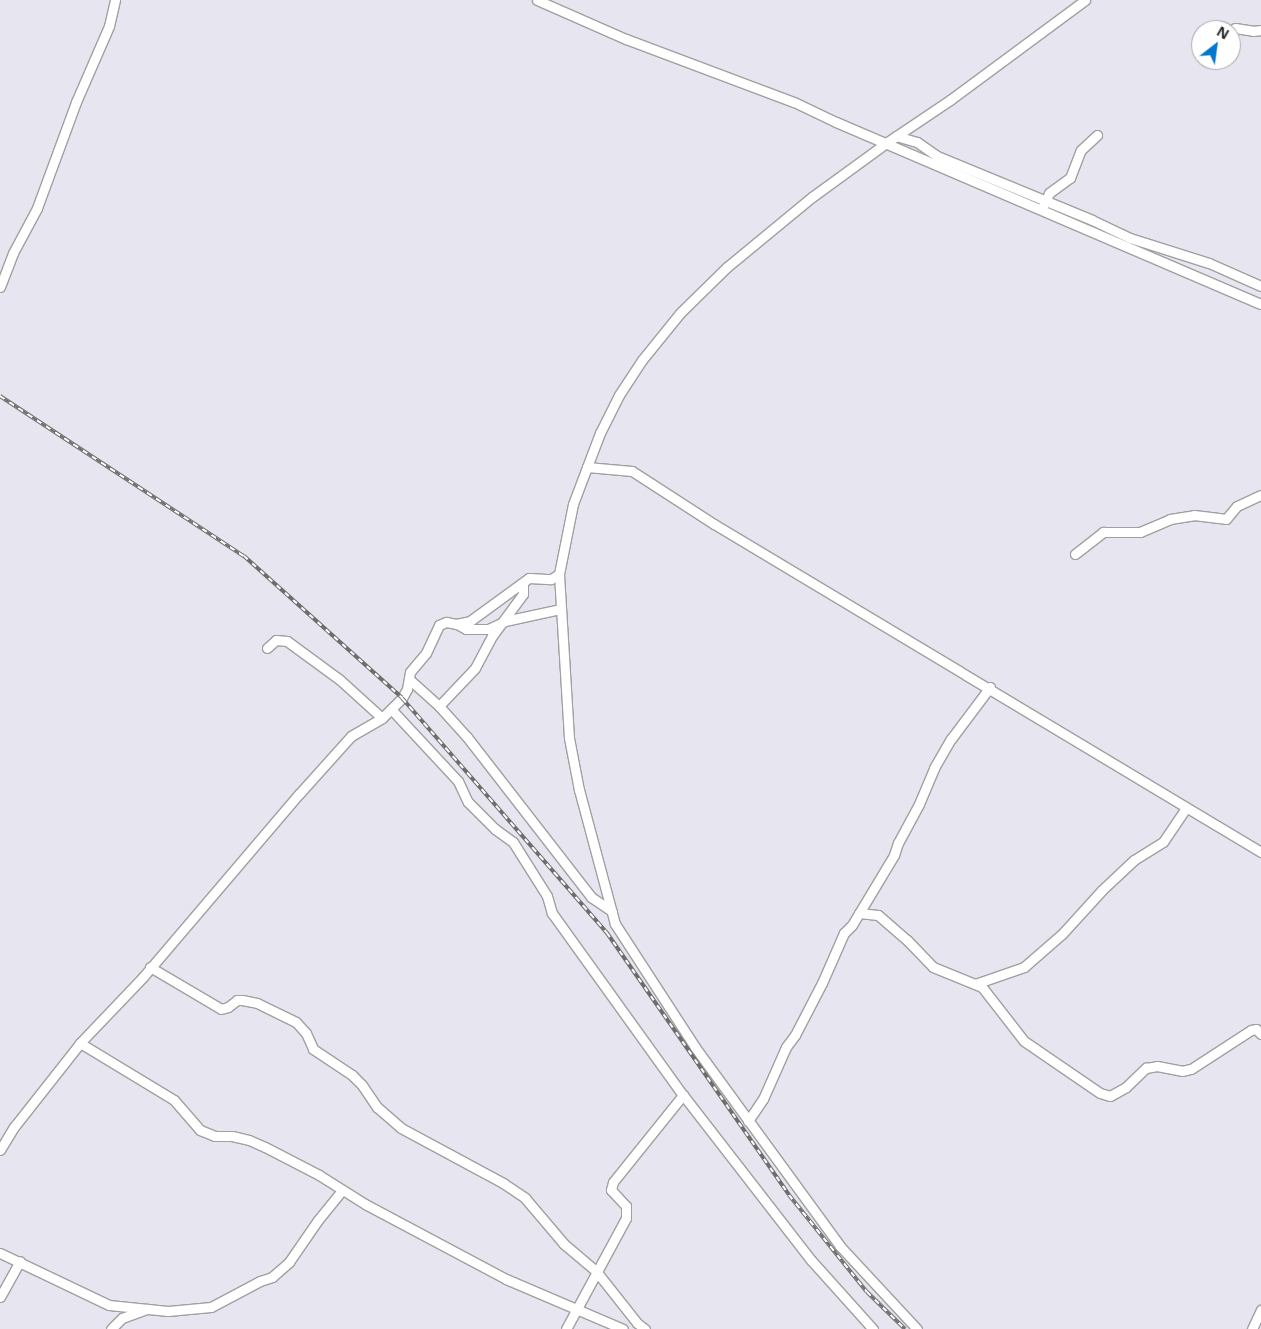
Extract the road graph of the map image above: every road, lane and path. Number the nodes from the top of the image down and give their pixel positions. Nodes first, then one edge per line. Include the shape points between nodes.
1 (115, 0) edge
2 (537, 0) edge
3 (1085, 0) edge
4 (1241, 29) edge
5 (1261, 30) edge
6 (1097, 135) dead end
7 (896, 136) junction
8 (886, 143) junction
9 (1044, 205) junction
10 (1261, 286) edge
11 (0, 288) edge
12 (1261, 304) edge
13 (587, 467) junction
14 (1261, 495) edge
15 (1075, 554) dead end
16 (559, 574) junction
17 (523, 583) junction
18 (560, 610) junction
19 (457, 624) junction
20 (500, 624) junction
21 (267, 648) dead end
22 (409, 679) junction
23 (990, 687) junction
24 (439, 706) junction
25 (391, 708) junction
26 (382, 718) junction
27 (1186, 808) junction
28 (1261, 852) edge
29 (612, 912) junction
30 (859, 912) junction
31 (150, 967) junction
32 (975, 984) junction
33 (1261, 1034) edge
34 (80, 1043) junction
35 (683, 1095) junction
36 (748, 1121) junction
37 (0, 1150) edge
38 (342, 1190) junction
39 (0, 1253) edge
40 (20, 1261) junction
41 (596, 1271) junction
42 (0, 1297) edge
43 (148, 1308) junction
44 (574, 1310) junction
45 (1261, 1310) edge
46 (111, 1329) edge
47 (566, 1329) edge
48 (623, 1329) edge
49 (645, 1329) edge
50 (873, 1329) edge
51 (917, 1329) edge
52 (1252, 1329) edge

1 - 11 street via 112,17 37,208 13,253
2 - 8 street via 626,39 777,95
3 - 7 street
4 - 5 street
6 - 9 street via 1081,150 1068,180 1049,193
7 - 8 street
7 - 9 street via 917,142 937,156
8 - 9 street
8 - 13 street via 747,250 680,313 619,395
9 - 10 street via 1130,238 1209,263
9 - 12 street
13 - 16 street via 573,504
13 - 23 street via 632,471 714,524
14 - 15 street via 1238,506 1226,519 1194,516 1170,519 1140,532 1103,532
16 - 17 street via 551,579 529,578
16 - 18 street
17 - 19 street via 476,618
17 - 20 street via 523,594
18 - 20 street
18 - 29 street via 569,738 579,790
19 - 20 street via 476,630
19 - 22 street via 439,624
20 - 24 street via 468,678
21 - 26 street via 276,640 287,641 339,678
22 - 24 street
22 - 25 street via 407,689
23 - 27 street
23 - 30 street via 951,739 934,768 894,855
24 - 29 street via 472,743 591,897
25 - 26 street
25 - 35 street via 458,781 468,802 513,842 547,896 552,913
26 - 31 street via 360,729 344,744
27 - 28 street
27 - 32 street via 1163,842 1134,860 1062,934 1024,967
29 - 36 street via 628,946
30 - 32 street via 878,915 930,965
30 - 36 street via 844,933 763,1099
31 - 34 street
31 - 41 street via 221,1009 242,1000 296,1022 306,1033 313,1050 352,1075 387,1117 426,1142 516,1190 535,1206 564,1244
32 - 33 street via 982,987 1024,1041 1110,1096 1126,1087 1146,1068 1191,1069 1251,1030 1256,1029
34 - 37 street via 14,1127
34 - 38 street via 174,1100 200,1130 215,1136 249,1140
35 - 41 street via 613,1182 611,1190 624,1202 627,1214
35 - 50 street via 811,1260
36 - 51 street via 840,1246
38 - 43 street via 289,1262 272,1277 211,1307 168,1311
38 - 44 street via 450,1250
39 - 40 street
40 - 42 street
40 - 43 street via 109,1305
41 - 44 street
41 - 49 street
43 - 46 street via 122,1318
44 - 47 street
44 - 48 street
45 - 52 street

